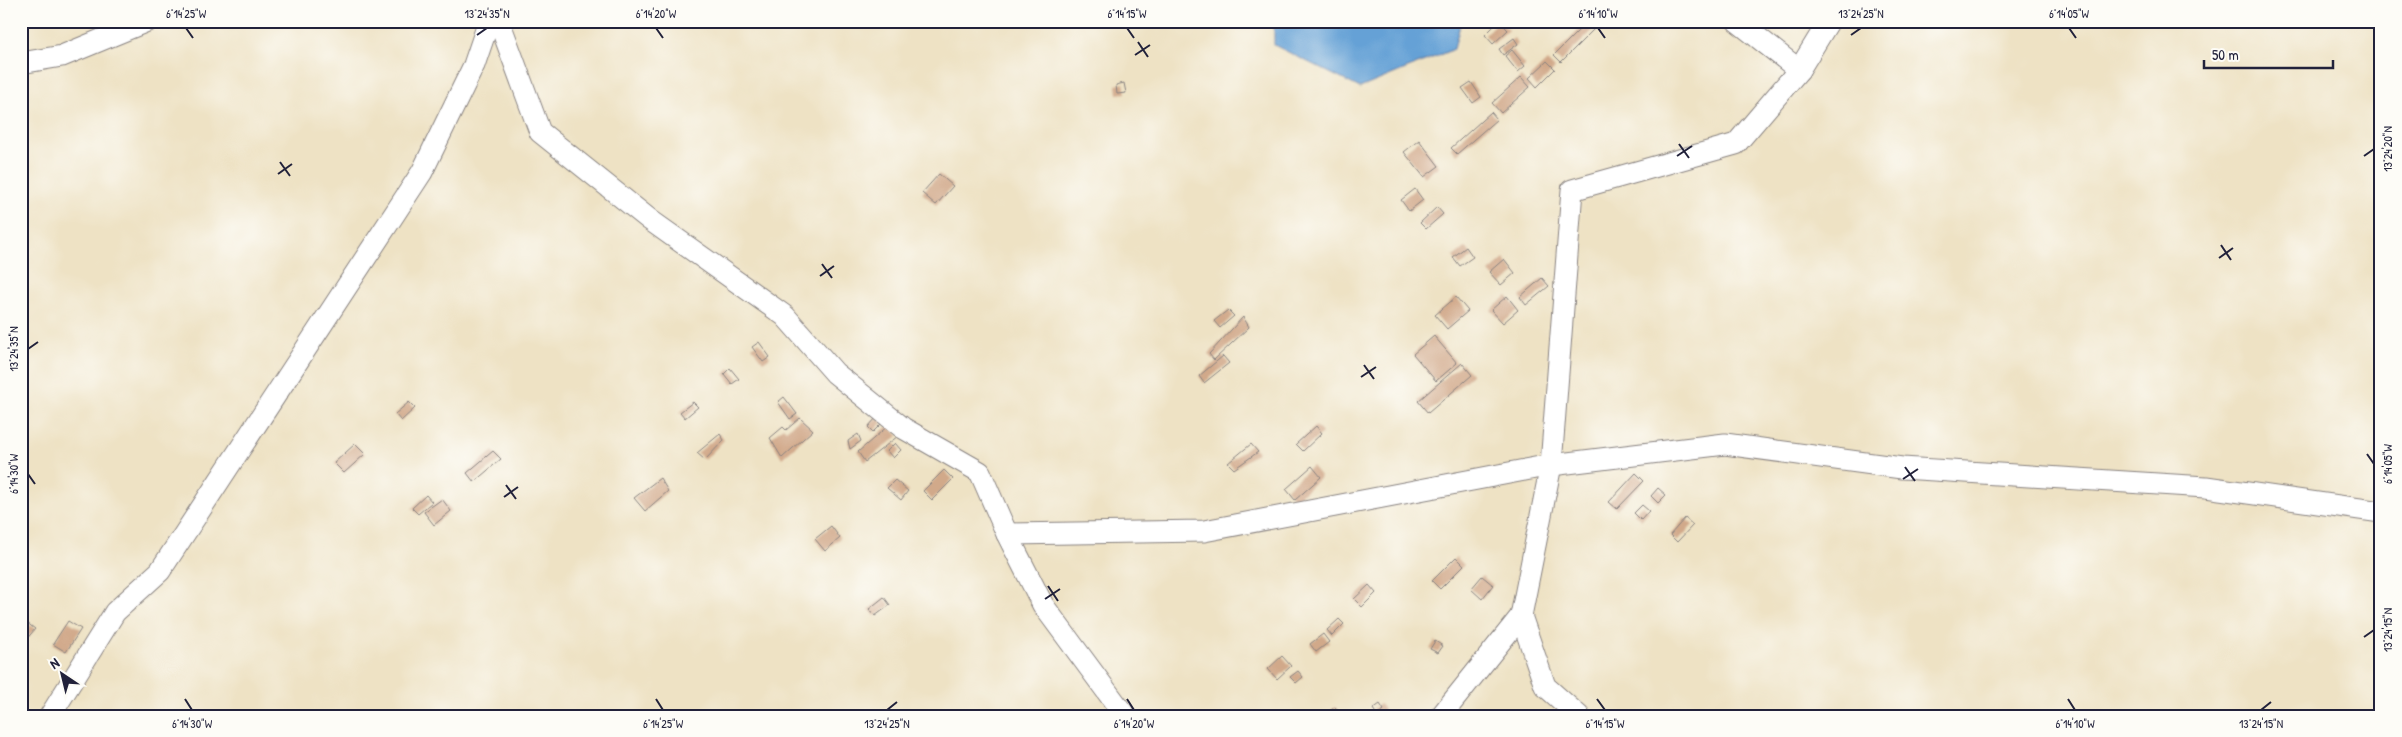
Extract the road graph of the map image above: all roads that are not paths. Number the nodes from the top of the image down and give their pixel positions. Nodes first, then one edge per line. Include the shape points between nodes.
1 (147, 21) edge
2 (489, 21) edge
3 (499, 21) edge
4 (1737, 21) edge
5 (1829, 21) edge
6 (21, 63) edge
7 (1799, 70) junction
8 (1551, 465) junction
9 (2381, 512) edge
10 (1007, 534) junction
11 (1522, 616) junction
12 (50, 716) edge
13 (1125, 716) edge
14 (1441, 716) edge
15 (1579, 716) edge

1 - 6 street via 62,56
2 - 12 street via 474,65 422,172 160,571 115,612
3 - 10 street via 540,132 650,220 785,316 835,373 903,428 980,472
4 - 7 street
5 - 7 street
7 - 8 street via 1736,144 1572,190
8 - 9 street via 1725,444 1902,468 2206,487
8 - 10 street via 1204,531
8 - 11 street
10 - 13 street via 1043,604
11 - 14 street
11 - 15 street via 1545,686

